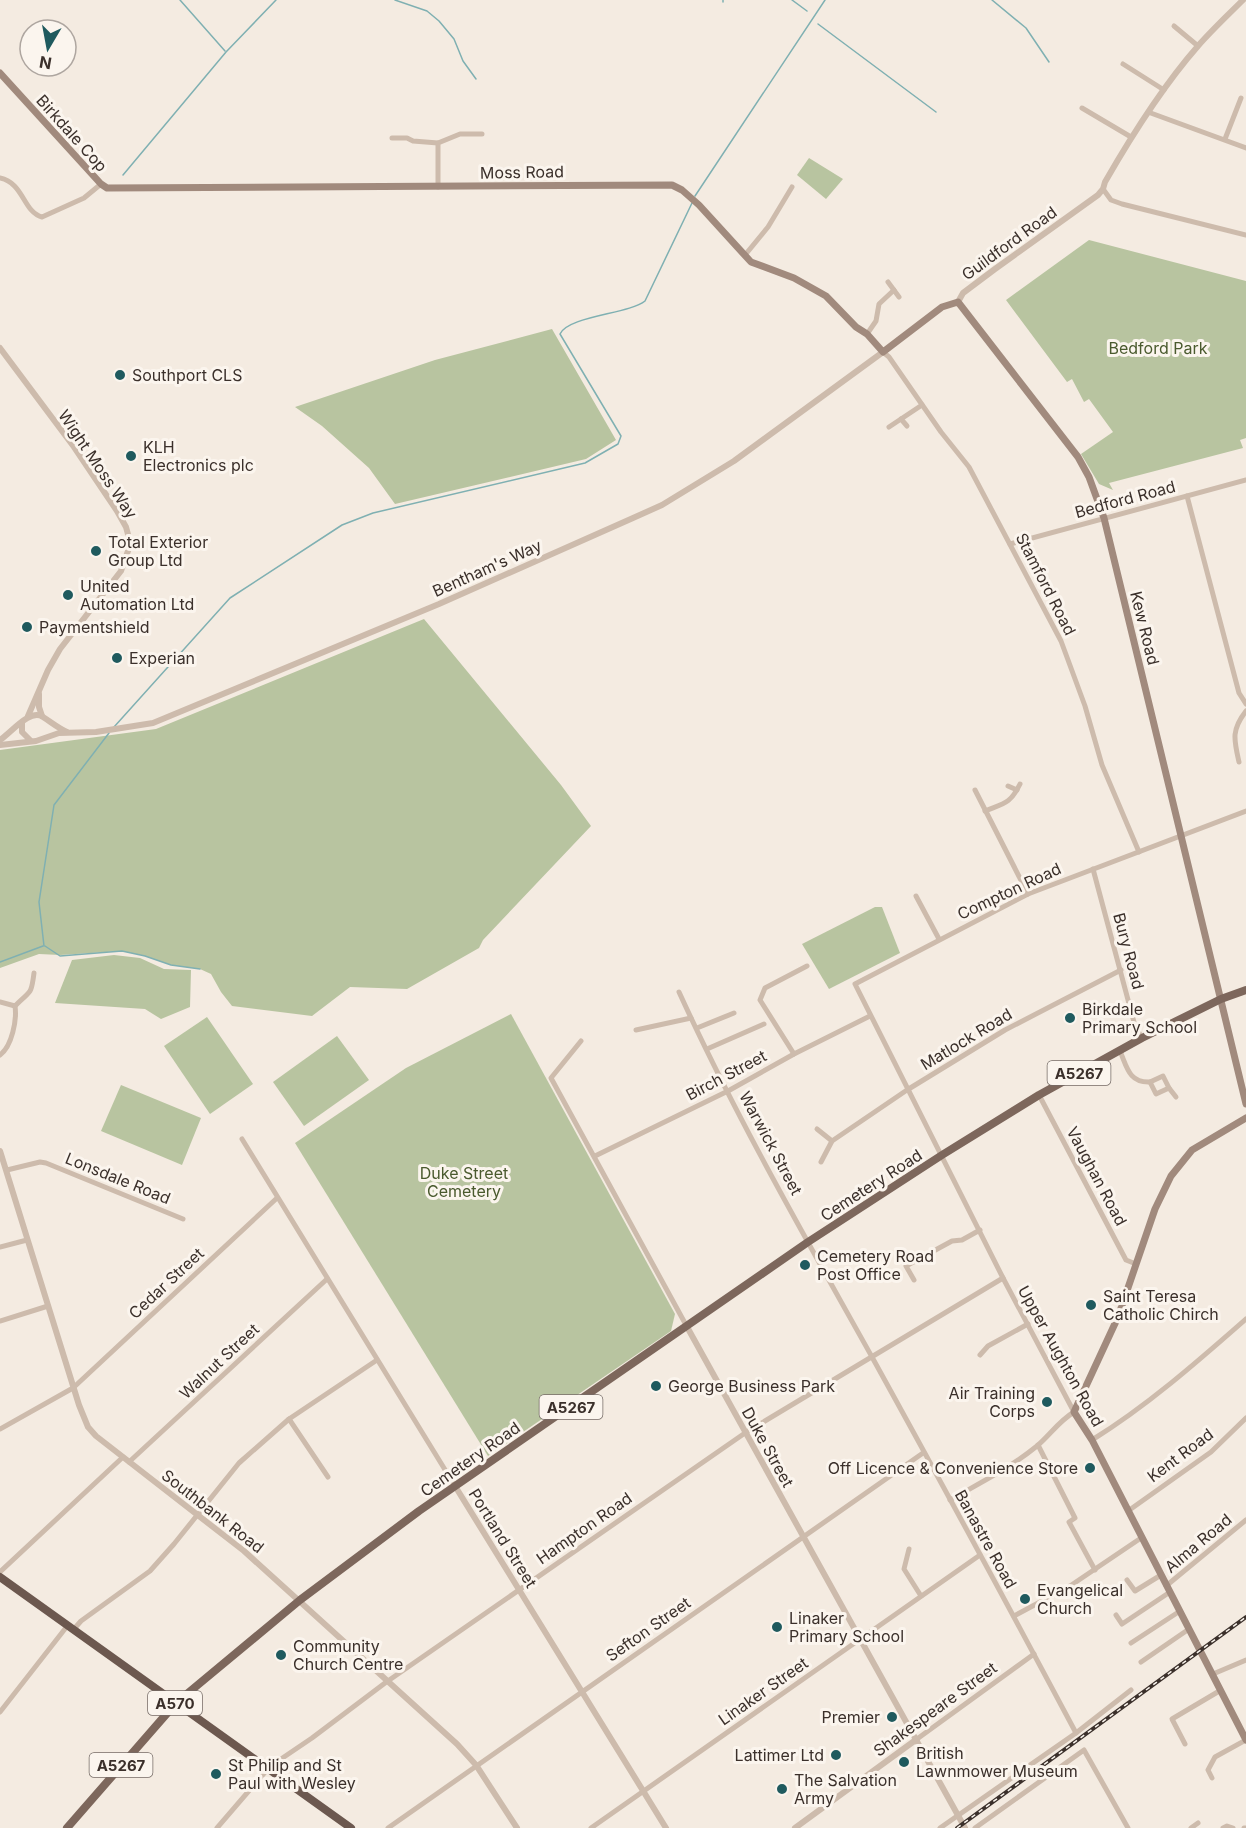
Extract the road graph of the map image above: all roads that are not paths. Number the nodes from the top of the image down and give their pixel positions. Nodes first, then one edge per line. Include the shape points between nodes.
1 (1243, 0) edge
2 (1174, 26) dead end
3 (1198, 46) junction
4 (1124, 64) dead end
5 (0, 73) edge
6 (1164, 90) junction
7 (1241, 98) dead end
8 (1082, 108) dead end
9 (1148, 112) junction
10 (482, 134) dead end
11 (1131, 137) junction
12 (392, 138) dead end
13 (1225, 140) junction
14 (438, 143) junction
15 (1246, 148) edge
16 (0, 178) edge
17 (100, 184) junction
18 (438, 187) junction
19 (792, 187) dead end
20 (1103, 189) junction
21 (1246, 236) edge
22 (745, 255) junction
23 (888, 282) dead end
24 (894, 290) junction
25 (899, 297) dead end
26 (958, 302) junction
27 (867, 334) junction
28 (0, 348) edge
29 (883, 352) junction
30 (922, 405) junction
31 (902, 418) junction
32 (908, 426) dead end
33 (889, 427) dead end
34 (1246, 480) edge
35 (1187, 496) junction
36 (1104, 518) junction
37 (1010, 544) junction
38 (39, 691) junction
39 (1246, 704) edge
40 (1246, 711) edge
41 (28, 717) junction
42 (44, 718) junction
43 (22, 723) junction
44 (68, 732) junction
45 (45, 737) junction
46 (0, 740) edge
47 (32, 741) junction
48 (0, 745) edge
49 (1239, 762) dead end
50 (1008, 786) dead end
51 (975, 790) dead end
52 (985, 811) junction
53 (1246, 811) edge
54 (1181, 837) junction
55 (1139, 852) junction
56 (1093, 869) junction
57 (1028, 894) junction
58 (916, 896) dead end
59 (939, 939) junction
60 (807, 966) dead end
61 (1121, 970) junction
62 (34, 973) dead end
63 (855, 984) joint
64 (1246, 990) edge
65 (679, 992) dead end
66 (1221, 999) junction
67 (0, 1002) edge
68 (15, 1006) junction
69 (734, 1012) dead end
70 (870, 1016) junction
71 (691, 1018) junction
72 (764, 1024) dead end
73 (697, 1028) junction
74 (636, 1030) dead end
75 (1142, 1038) junction
76 (581, 1041) dead end
77 (707, 1049) junction
78 (1120, 1051) junction
79 (794, 1054) junction
80 (0, 1055) edge
81 (1150, 1082) junction
82 (1169, 1088) junction
83 (907, 1090) junction
84 (728, 1091) junction
85 (1039, 1095) junction
86 (1176, 1097) dead end
87 (1246, 1104) edge
88 (1246, 1118) edge
89 (817, 1129) dead end
90 (242, 1139) dead end
91 (832, 1141) junction
92 (0, 1151) edge
93 (942, 1155) junction
94 (595, 1156) junction
95 (821, 1162) dead end
96 (7, 1170) junction
97 (277, 1198) junction
98 (183, 1219) dead end
99 (980, 1230) junction
100 (27, 1240) junction
101 (808, 1242) junction
102 (0, 1247) edge
103 (1136, 1264) junction
104 (1003, 1278) junction
105 (327, 1279) junction
106 (914, 1280) dead end
107 (48, 1306) junction
108 (1246, 1319) edge
109 (0, 1321) edge
110 (1028, 1324) junction
111 (686, 1325) junction
112 (980, 1355) dead end
113 (872, 1358) junction
114 (377, 1360) junction
115 (74, 1388) junction
116 (1074, 1412) junction
117 (1246, 1418) edge
118 (289, 1419) junction
119 (0, 1429) edge
120 (745, 1433) junction
121 (1092, 1440) junction
122 (1038, 1445) junction
123 (923, 1453) junction
124 (123, 1457) junction
125 (129, 1462) junction
126 (328, 1478) dead end
127 (455, 1486) junction
128 (950, 1500) junction
129 (1128, 1511) junction
130 (197, 1515) junction
131 (1246, 1520) edge
132 (803, 1537) junction
133 (1141, 1538) junction
134 (909, 1549) dead end
135 (980, 1555) junction
136 (1095, 1570) junction
137 (0, 1572) edge
138 (1161, 1575) junction
139 (0, 1577) edge
140 (1127, 1580) dead end
141 (1168, 1589) junction
142 (519, 1590) junction
143 (921, 1596) junction
144 (300, 1600) junction
145 (1180, 1611) junction
146 (1116, 1615) dead end
147 (1014, 1616) junction
148 (71, 1627) junction
149 (1189, 1629) junction
150 (861, 1640) junction
151 (1131, 1642) dead end
152 (1034, 1654) junction
153 (1246, 1660) edge
154 (1141, 1662) dead end
155 (1213, 1674) junction
156 (389, 1681) junction
157 (1131, 1690) dead end
158 (1221, 1690) junction
159 (581, 1693) junction
160 (176, 1703) junction
161 (0, 1712) edge
162 (1076, 1733) junction
163 (917, 1739) junction
164 (1246, 1740) edge
165 (1185, 1744) dead end
166 (476, 1765) junction
167 (269, 1769) junction
168 (1212, 1778) dead end
169 (644, 1792) junction
170 (958, 1815) junction
171 (1198, 1823) dead end
172 (804, 1825) edge
173 (67, 1828) edge
174 (217, 1828) edge
175 (351, 1828) edge
176 (388, 1828) edge
177 (517, 1828) edge
178 (591, 1828) edge
179 (666, 1828) edge
180 (795, 1828) edge
181 (940, 1828) edge
182 (965, 1828) edge
183 (975, 1828) edge
184 (1128, 1828) edge
185 (1191, 1828) edge
186 (1223, 1828) edge
187 (1233, 1828) edge

1 - 3 street, Guildford Road
2 - 3 street
3 - 6 street, Guildford Road
4 - 6 street
5 - 17 main road, Birkdale Cop
6 - 9 street, Guildford Road
7 - 13 street
8 - 11 street
9 - 11 street, Guildford Road
9 - 13 street
10 - 14 street via 460,134
11 - 20 street, Guildford Road
12 - 14 street
13 - 15 street
14 - 18 street
16 - 17 street via 14,183 35,214 42,217 84,198
17 - 18 main road, Moss Road via 114,189
18 - 22 main road, Moss Road via 672,185 698,204
19 - 22 street
20 - 21 street via 1111,200 1122,204
20 - 26 street, Guildford Road via 963,293
22 - 27 main road, Moss Road via 751,262 794,278 825,296
23 - 24 street
24 - 25 street
24 - 27 street via 879,304 876,321
26 - 29 main road, Guildford Road via 942,307
26 - 36 main road, Kew Road via 1078,457
27 - 29 main road, Moss Road
28 - 38 street, Wight Moss Way via 74,447 117,511 129,538 122,571 60,649
29 - 30 street, Stamford Road
29 - 44 street, Bentham's Way via 734,460 662,505 439,604 153,723 106,731
30 - 31 street
30 - 37 street, Stamford Road via 969,467
31 - 32 street
31 - 33 street
34 - 35 street, Bedford Road
35 - 36 street, Bedford Road
35 - 39 street via 1239,693
36 - 37 street, Bedford Road
36 - 54 main road, Kew Road
37 - 55 street, Stamford Road via 1061,641 1102,765
38 - 41 street, Wight Moss Way
38 - 42 street
40 - 49 street via 1233,740
41 - 42 street via 35,714
41 - 43 street
42 - 44 street, Bentham's Way
42 - 45 street via 48,729
43 - 46 street
43 - 47 street via 25,736
44 - 45 street, Bentham's Way
45 - 47 street
47 - 48 street
50 - 52 street via 1019,787 1013,798
51 - 52 street
52 - 57 street
53 - 54 street, Compton Road
54 - 55 street, Compton Road
54 - 66 main road, Kew Road
55 - 56 street, Compton Road
56 - 57 street, Compton Road
56 - 61 street, Bury Road
57 - 59 street, Compton Road
58 - 59 street
59 - 63 street, Compton Road
60 - 79 street via 765,988 760,1000
61 - 75 street, Bury Road via 1135,1026
61 - 83 street, Matlock Road via 1005,1030
62 - 68 street via 28,995
63 - 70 street, Upper Aughton Road
64 - 66 main road, A5267
65 - 71 street, Warwick Street
66 - 75 main road, A5267
66 - 87 main road, Kew Road
67 - 68 street
68 - 80 street via 10,1044
69 - 73 street
70 - 79 street, Birch Street
70 - 83 street, Upper Aughton Road
71 - 73 street, Warwick Street
71 - 74 street
72 - 77 street
73 - 77 street, Warwick Street
75 - 78 main road, A5267
76 - 94 street, Duke Street via 551,1078
77 - 84 street, Warwick Street
78 - 81 street via 1132,1078
78 - 85 main road, A5267
79 - 84 street, Birch Street
81 - 82 street via 1163,1076
81 - 82 street via 1156,1095
82 - 86 street
83 - 91 street, Matlock Road
83 - 93 street, Upper Aughton Road
84 - 94 street, Birch Street
84 - 101 street, Warwick Street
85 - 93 main road, A5267
85 - 103 street, Vaughan Road via 1126,1260
88 - 103 main road via 1192,1150 1171,1176
89 - 91 street
90 - 97 street, Portland Street
91 - 95 street
92 - 96 street, Southbank Road
93 - 99 street, Upper Aughton Road
93 - 101 main road, Cemetery Road / A5267
94 - 111 street, Duke Street
96 - 98 street, Lonsdale Road via 46,1163
96 - 100 street, Southbank Road
97 - 105 street, Portland Street
97 - 115 street, Cedar Street
99 - 104 street, Upper Aughton Road
99 - 106 street via 906,1266
100 - 102 street
100 - 107 street, Southbank Road
101 - 111 main road, Cemetery Road / A5267
101 - 113 street, Warwick Street
103 - 116 main road via 1118,1317
104 - 110 street, Upper Aughton Road
104 - 113 street, Hampton Road
105 - 114 street, Portland Street
105 - 125 street, Walnut Street
107 - 109 street
107 - 115 street, Southbank Road
108 - 121 street via 1174,1381
110 - 112 street via 988,1346
110 - 116 street, Upper Aughton Road
111 - 120 street, Duke Street
111 - 127 main road, Cemetery Road / A5267
113 - 120 street, Hampton Road
113 - 123 street, Banastre Road
114 - 118 street
114 - 127 street, Portland Street
115 - 119 street, Cedar Street
115 - 124 street, Southbank Road via 88,1427
116 - 121 main road, Upper Aughton Road
116 - 122 street
117 - 129 street, Kent Road via 1210,1452
118 - 126 street
118 - 130 street via 239,1463
120 - 132 street, Duke Street
120 - 142 street, Hampton Road
121 - 129 main road, Upper Aughton Road
122 - 128 street via 1007,1469
122 - 136 street via 1075,1518 1069,1522
123 - 128 street, Banastre Road
123 - 132 street, Sefton Street
124 - 125 street, Southbank Road
124 - 137 street
125 - 130 street, Southbank Road
127 - 142 street, Portland Street
127 - 144 main road, Cemetery Road / A5267
128 - 135 street, Banastre Road
129 - 133 main road, Upper Aughton Road
130 - 144 street, Southbank Road
130 - 148 street via 150,1571
131 - 141 street, Alma Road
132 - 150 street, Duke Street
132 - 159 street, Sefton Street
133 - 136 street
133 - 138 main road, Upper Aughton Road
134 - 143 street via 904,1569
135 - 143 street, Linaker Street
135 - 147 street, Banastre Road
136 - 147 street
138 - 140 street via 1135,1591
138 - 141 main road, Upper Aughton Road
139 - 148 highway, A570
141 - 145 main road, Upper Aughton Road
141 - 146 street, Alma Road via 1122,1624
142 - 156 street, Hampton Road
142 - 159 street, Portland Street
143 - 150 street, Linaker Street
144 - 156 street, Southbank Road
144 - 160 main road, Cemetery Road / A5267
145 - 149 main road, Upper Aughton Road
145 - 151 street
147 - 152 street, Banastre Road
148 - 160 highway, A570
148 - 161 street
149 - 154 street
149 - 155 main road, Upper Aughton Road
150 - 163 street, Duke Street
150 - 169 street, Linaker Street
152 - 162 street, Banastre Road
152 - 163 street, Shakespeare Street
153 - 155 street
155 - 158 main road, Upper Aughton Road
156 - 166 street, Southbank Road
156 - 167 street, Hampton Road
157 - 162 street
158 - 164 main road, Upper Aughton Road
158 - 165 street via 1172,1719
159 - 166 street, Sefton Street
159 - 169 street, Portland Street
160 - 167 highway, A570
160 - 173 main road, A5267
162 - 170 street
163 - 170 street, Duke Street
163 - 172 street, Shakespeare Street
164 - 168 street via 1215,1757 1208,1770
166 - 176 street, Sefton Street
166 - 177 street, Southbank Road
167 - 174 street, Hampton Road
167 - 175 highway, A570
169 - 178 street, Linaker Street
169 - 179 street, Portland Street
170 - 181 street
170 - 182 street, Duke Street
171 - 185 street
172 - 180 street, Shakespeare Street
183 - 184 street via 1084,1750
186 - 187 street

